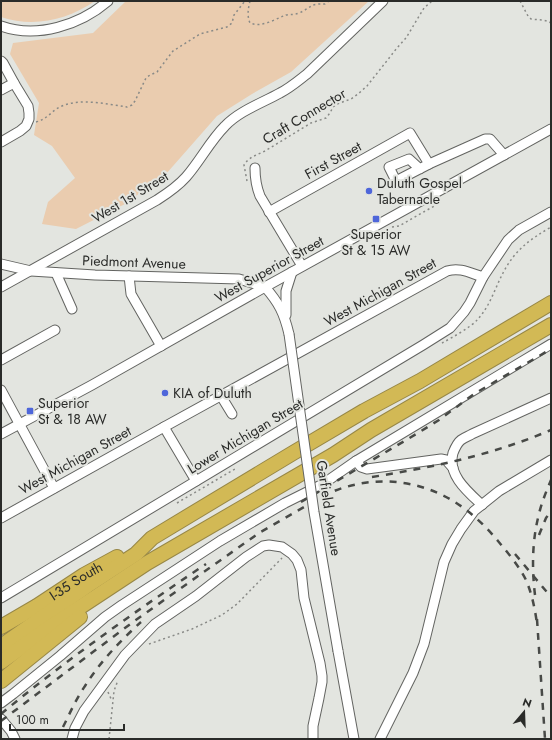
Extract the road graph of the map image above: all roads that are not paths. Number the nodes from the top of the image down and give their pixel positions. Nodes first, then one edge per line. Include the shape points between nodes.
1 (108, 1) edge
2 (383, 1) edge
3 (1, 26) edge
4 (1, 61) edge
5 (14, 83) junction
6 (1, 90) edge
7 (551, 130) edge
8 (1, 142) edge
9 (504, 156) junction
10 (429, 164) junction
11 (255, 168) dead end
12 (420, 169) dead end
13 (269, 212) junction
14 (551, 212) edge
15 (1, 264) edge
16 (302, 266) junction
17 (31, 271) junction
18 (292, 272) junction
19 (56, 273) junction
20 (129, 276) junction
21 (483, 278) junction
22 (1, 287) edge
23 (265, 287) junction
24 (551, 303) edge
25 (72, 310) dead end
26 (286, 320) junction
27 (551, 325) edge
28 (55, 330) dead end
29 (551, 344) edge
30 (161, 346) junction
31 (1, 360) edge
32 (1, 390) edge
33 (221, 396) junction
34 (551, 398) edge
35 (232, 414) dead end
36 (19, 424) junction
37 (164, 427) junction
38 (1, 434) edge
39 (551, 460) edge
40 (356, 461) junction
41 (453, 468) junction
42 (196, 481) junction
43 (54, 488) junction
44 (482, 505) junction
45 (1, 518) edge
46 (152, 538) junction
47 (147, 563) junction
48 (1, 598) edge
49 (1, 627) edge
50 (1, 646) edge
51 (1, 662) edge
52 (1, 681) edge
53 (1, 702) edge
54 (1, 719) edge
55 (381, 738) edge
56 (15, 739) edge
57 (72, 739) edge
58 (313, 739) edge
59 (354, 739) edge

1 - 3 street via 86,16 55,28 31,31
2 - 17 street, West 1st Street via 307,74 225,125 186,178 175,188
4 - 5 street
5 - 6 street
5 - 8 street via 28,106 29,119 20,131
7 - 9 street, West Superior Street
9 - 10 street via 490,140 484,139
9 - 16 street, West Superior Street
10 - 12 street
10 - 13 street, First Street via 410,133
11 - 13 street via 256,186
13 - 16 street
14 - 21 street via 519,230 508,240
15 - 17 street, Piedmont Avenue
16 - 18 street, West Superior Street
17 - 19 street, Piedmont Avenue
17 - 22 street, West 1st Street
18 - 23 street, West Superior Street
18 - 26 street via 286,291
19 - 20 street, Piedmont Avenue
19 - 25 street
20 - 23 street, Piedmont Avenue via 239,279
20 - 30 street via 131,294
21 - 33 street, West Michigan Street via 461,270 447,271
21 - 42 street, Lower Michigan Street via 464,312 450,328
23 - 26 street, Garfield Avenue via 274,297
23 - 30 street, West Superior Street
24 - 46 highway
26 - 59 street, Garfield Avenue, bridge via 314,512
27 - 47 highway
28 - 31 street
29 - 40 street
30 - 36 street, West Superior Street
32 - 36 street
33 - 35 street
33 - 37 street, West Michigan Street
34 - 41 street via 462,440 454,452
36 - 38 street, West Superior Street
36 - 43 street
37 - 42 street
37 - 43 street, West Michigan Street
39 - 44 street via 498,491
40 - 41 street via 367,469 441,459 446,460
40 - 53 street via 323,484 220,541 122,605
41 - 44 street via 461,484
42 - 48 street, Lower Michigan Street
43 - 45 street, West Michigan Street
44 - 55 street via 461,529 444,562 424,644 413,673
46 - 49 highway, I-35 South via 84,575
46 - 50 highway via 136,554
47 - 51 highway
47 - 52 highway
54 - 56 street
57 - 58 street via 84,710 125,655 155,624 246,557 269,545 282,547 292,554 301,570 304,598 322,676

